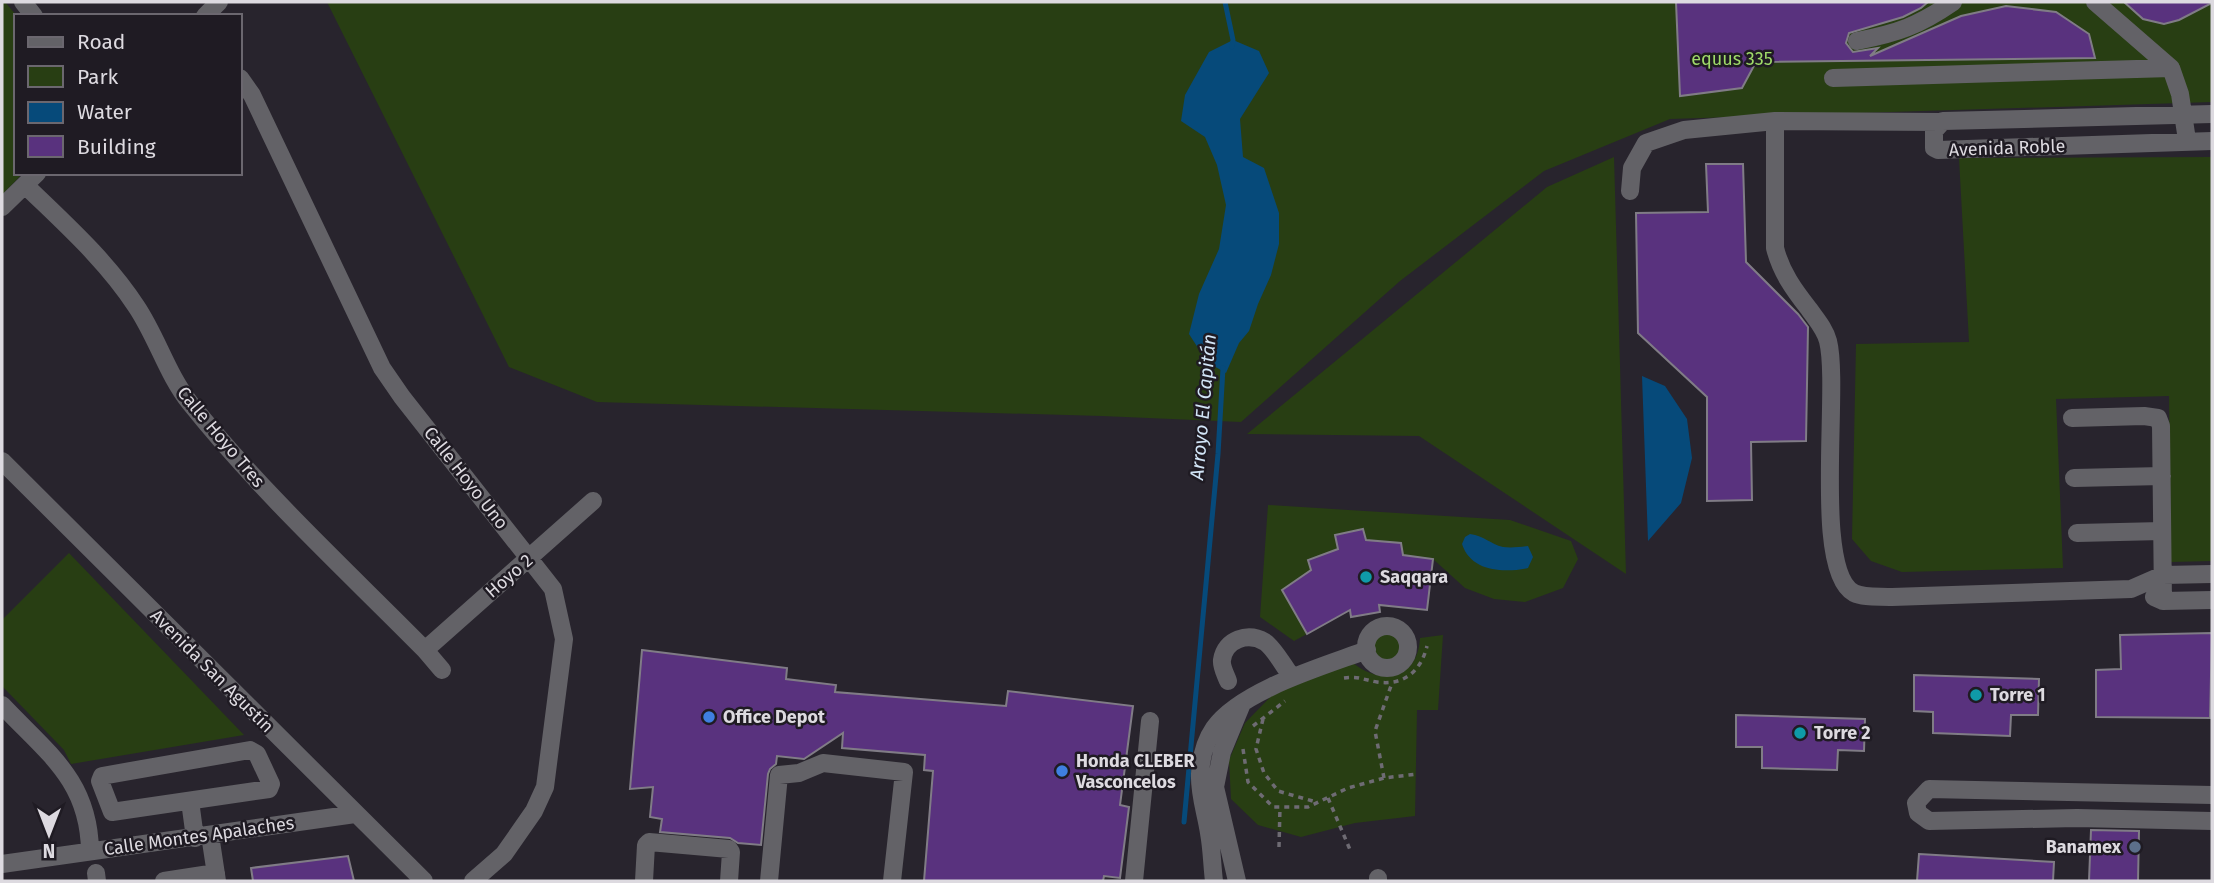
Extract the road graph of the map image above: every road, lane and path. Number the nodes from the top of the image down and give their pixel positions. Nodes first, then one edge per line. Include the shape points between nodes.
1 (1953, 2) edge
2 (2095, 2) edge
3 (1857, 41) dead end
4 (2171, 68) junction
5 (1833, 78) dead end
6 (242, 81) edge
7 (2183, 114) junction
8 (2212, 114) edge
9 (2064, 117) junction
10 (1774, 121) junction
11 (1941, 122) junction
12 (2187, 141) junction
13 (2212, 141) edge
14 (2066, 145) junction
15 (31, 179) edge
16 (1630, 191) dead end
17 (2, 207) edge
18 (2072, 418) dead end
19 (2, 461) edge
20 (2162, 476) junction
21 (2074, 478) dead end
22 (593, 501) dead end
23 (2162, 531) junction
24 (2077, 533) dead end
25 (530, 558) junction
26 (2212, 574) edge
27 (2163, 575) junction
28 (2131, 589) junction
29 (2212, 600) edge
30 (2163, 601) junction
31 (1427, 646) dead end
32 (425, 650) junction
33 (1367, 650) dead end
34 (442, 670) dead end
35 (1292, 677) junction
36 (1344, 678) dead end
37 (1228, 681) dead end
38 (1392, 683) junction
39 (1295, 696) dead end
40 (1243, 702) junction
41 (2, 705) edge
42 (1264, 718) junction
43 (1150, 721) dead end
44 (1247, 735) dead end
45 (1242, 744) dead end
46 (1417, 774) dead end
47 (1384, 778) junction
48 (2019, 790) junction
49 (2094, 792) junction
50 (2128, 793) junction
51 (2212, 795) edge
52 (1328, 798) junction
53 (190, 801) junction
54 (1318, 803) junction
55 (1280, 807) junction
56 (355, 814) junction
57 (2094, 818) junction
58 (2020, 819) junction
59 (2127, 819) junction
60 (2212, 821) edge
61 (202, 836) junction
62 (1279, 847) dead end
63 (90, 851) junction
64 (1350, 852) dead end
65 (2, 864) edge
66 (216, 877) edge
67 (164, 881) edge
68 (424, 881) edge
69 (473, 881) edge
70 (644, 881) edge
71 (729, 881) edge
72 (769, 881) edge
73 (892, 881) edge
74 (1134, 881) edge
75 (1213, 881) edge
76 (1237, 881) edge

1 - 3 street via 1899,33
2 - 4 street
4 - 5 street
4 - 7 street
6 - 25 street, Calle Hoyo Uno via 382,368
7 - 8 street, Avenida Roble
7 - 9 street, Avenida Roble
7 - 12 street
9 - 11 street, Avenida Roble
9 - 14 street
10 - 11 street
10 - 16 street via 1684,130 1646,143 1632,168
10 - 28 street via 1775,248 1782,270 1824,330 1829,347 1832,547 1843,581 1853,593 1892,597
11 - 14 street, Avenida Roble via 1934,131 1934,148 1938,150
12 - 13 street, Avenida Roble
12 - 14 street, Avenida Roble
15 - 17 street
15 - 32 street, Calle Hoyo Tres via 125,288 182,393 255,480
18 - 20 street via 2158,418
19 - 56 street, Avenida San Agustín
20 - 21 street
20 - 23 street
22 - 25 street, Hoyo 2
23 - 24 street
23 - 27 street
25 - 32 street, Hoyo 2
25 - 69 street, Calle Hoyo Uno via 553,589 564,639 545,787 504,854
26 - 27 street
27 - 28 street
27 - 30 street
28 - 30 street
29 - 30 street
31 - 38 path via 1414,673
32 - 34 street, Calle Hoyo Tres
33 - 35 street
35 - 37 street via 1266,643 1246,637 1233,641 1225,651 1221,663
35 - 40 street
36 - 38 path via 1359,676
38 - 47 path via 1375,731
39 - 42 path
40 - 75 street via 1215,727 1202,759 1200,788 1210,834
40 - 76 street via 1226,741 1215,787
41 - 63 street via 70,778 89,826
42 - 44 path
42 - 54 path via 1256,749 1264,773 1278,791
43 - 74 street
45 - 55 path via 1248,782 1273,807
46 - 47 path
47 - 52 path
48 - 49 street
48 - 58 street
48 - 58 street via 1929,789 1916,803 1918,813 1929,821
49 - 50 street
49 - 57 street
50 - 51 street
50 - 59 street
52 - 54 path
52 - 64 path
53 - 53 street via 269,789 271,783 257,754 250,750 100,779 112,812
53 - 61 street
54 - 55 path
55 - 62 path
56 - 61 street, Calle Montes Apalaches
56 - 68 street, Avenida San Agustín
57 - 58 street
57 - 59 street
59 - 60 street
61 - 63 street, Calle Montes Apalaches
61 - 66 street
63 - 65 street, Calle Montes Apalaches
66 - 67 street
70 - 71 street via 649,842 729,849
72 - 73 street via 778,776 825,763 904,772

